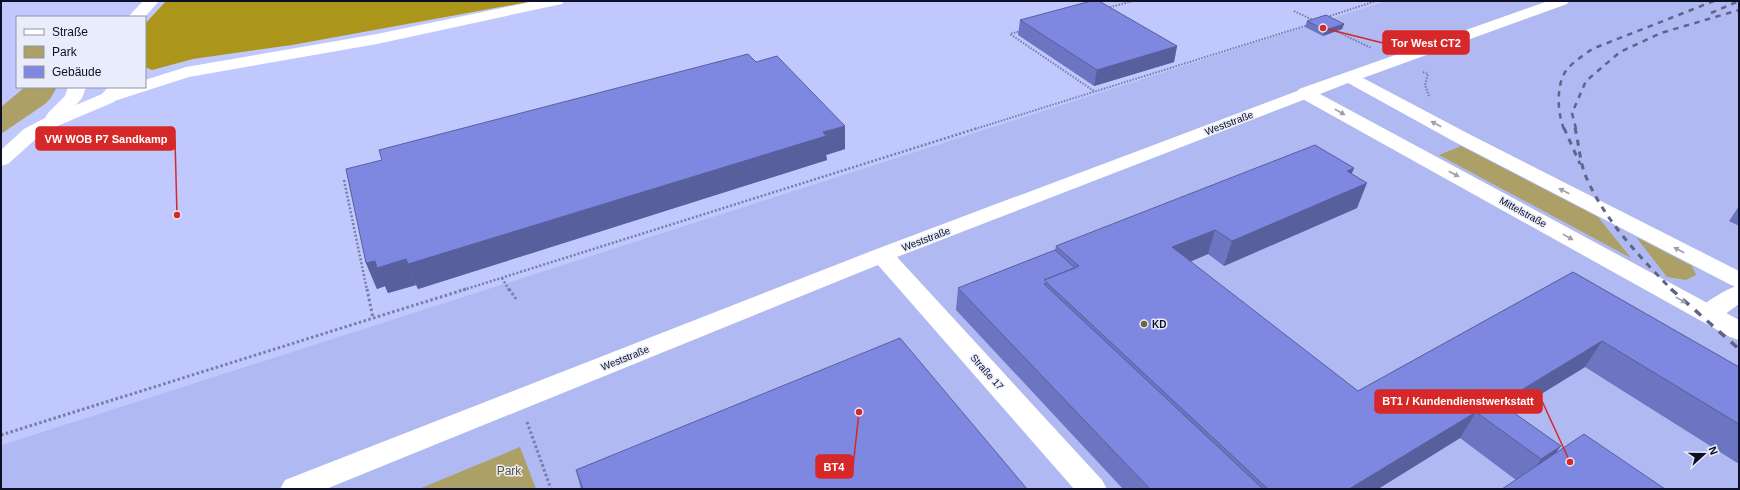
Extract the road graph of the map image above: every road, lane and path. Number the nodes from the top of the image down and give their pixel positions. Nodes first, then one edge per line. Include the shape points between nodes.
1 (152, 1) edge
2 (557, 1) edge
3 (1133, 1) edge
4 (1376, 1) edge
5 (1562, 1) edge
6 (1101, 9) edge
7 (1294, 10) dead end
8 (137, 16) edge
9 (1323, 18) edge
10 (1329, 28) edge
11 (1023, 30) edge
12 (1396, 61) junction
13 (1349, 77) junction
14 (146, 86) edge
15 (77, 88) edge
16 (136, 88) edge
17 (1094, 91) junction
18 (113, 93) edge
19 (1305, 93) junction
20 (48, 123) junction
21 (1, 160) edge
22 (344, 180) dead end
23 (882, 255) junction
24 (502, 278) junction
25 (1739, 280) edge
26 (1739, 293) edge
27 (516, 299) dead end
28 (1707, 314) junction
29 (373, 318) junction
30 (1739, 331) edge
31 (519, 399) junction
32 (1, 434) edge
33 (295, 489) edge
34 (551, 489) edge
35 (1092, 489) edge

1 - 8 street
2 - 14 street via 376,39 186,72
3 - 6 path
4 - 9 path
5 - 12 street, Weststraße
7 - 17 path via 1315,21 1305,27
10 - 12 path
11 - 17 path via 1010,34
12 - 13 street, Weststraße
13 - 19 street, Weststraße
25 -> 13 street
15 - 20 street via 73,98
16 - 18 street
17 - 24 path
18 - 20 street
19 - 23 street, Weststraße
19 -> 28 street, Mittelstraße
20 - 21 street
22 - 29 path
23 - 31 street, Weststraße
23 - 35 street, Straße 17
24 - 27 path
24 - 29 path
26 - 28 street
28 - 30 street, Mittelstraße
29 - 32 path
31 - 33 street, Weststraße
31 - 34 path

